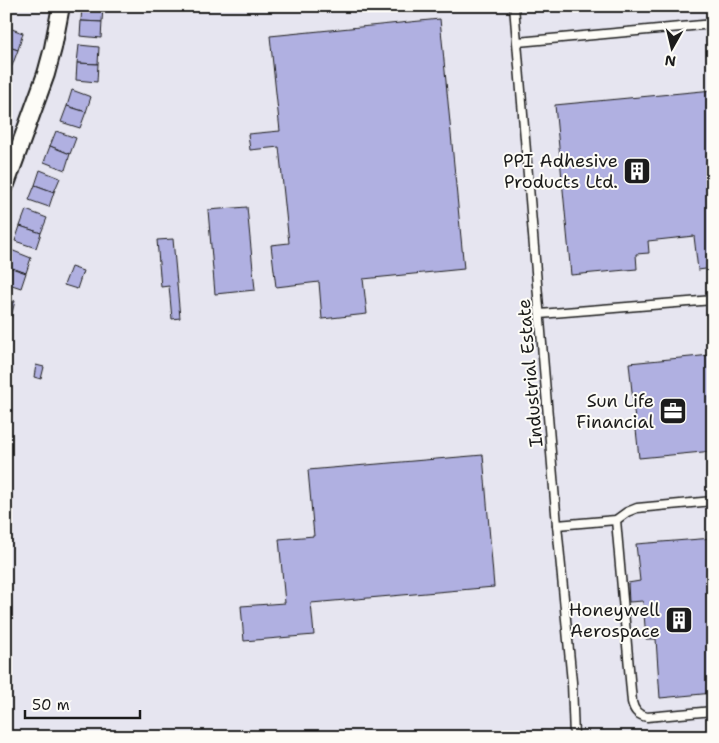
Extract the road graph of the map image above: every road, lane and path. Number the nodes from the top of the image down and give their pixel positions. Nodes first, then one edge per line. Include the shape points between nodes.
1 (61, 6) edge
2 (514, 6) edge
3 (713, 24) edge
4 (518, 42) junction
5 (6, 184) edge
6 (713, 300) edge
7 (540, 314) junction
8 (713, 501) edge
9 (616, 520) junction
10 (557, 525) junction
11 (713, 711) edge
12 (574, 737) edge

1 - 5 street via 46,74
2 - 4 lane, Industrial Estate
3 - 4 lane
4 - 7 lane, Industrial Estate
6 - 7 lane
7 - 10 lane, Industrial Estate
8 - 9 lane via 637,508
9 - 10 lane
9 - 11 lane via 634,709 647,717
10 - 12 lane, Industrial Estate

